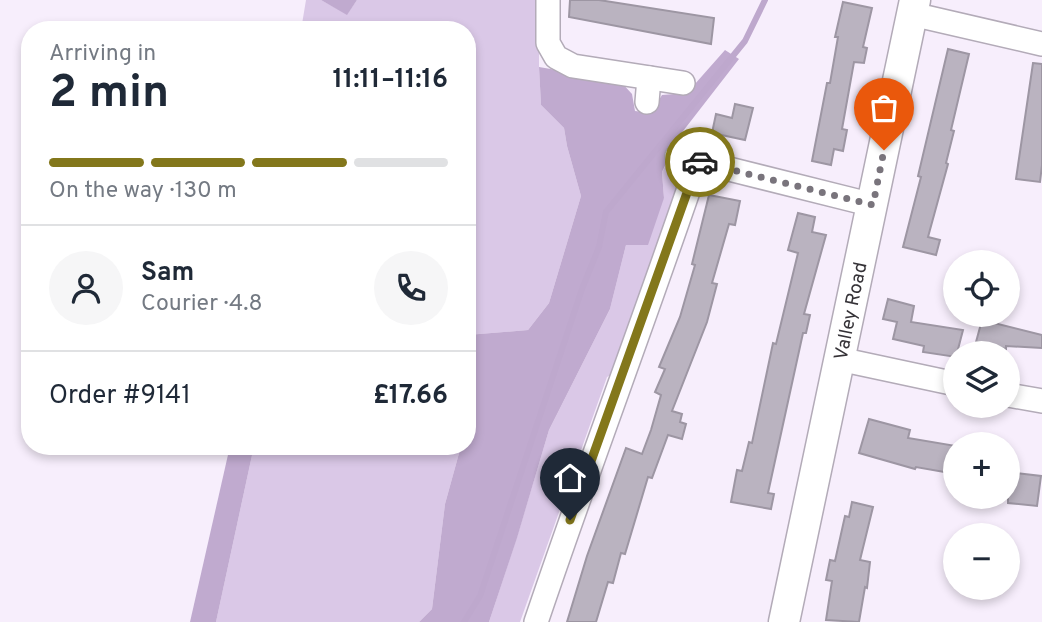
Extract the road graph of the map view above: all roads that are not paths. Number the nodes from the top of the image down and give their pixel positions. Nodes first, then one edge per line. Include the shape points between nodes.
1 (548, 0) edge
2 (913, 7) edge
3 (1042, 44) edge
4 (649, 78) junction
5 (682, 83) dead end
6 (647, 102) dead end
7 (873, 205) junction
8 (839, 359) junction
9 (943, 381) edge
10 (1020, 397) edge
11 (1042, 401) edge
12 (536, 622) edge
13 (784, 622) edge

1 - 4 street via 548,43 556,57 573,66
2 - 3 street
2 - 7 street, Valley Road
4 - 5 street
4 - 6 street
7 - 8 street, Valley Road
7 - 12 street via 687,159 663,266
8 - 9 street
8 - 13 street, Valley Road
10 - 11 street

